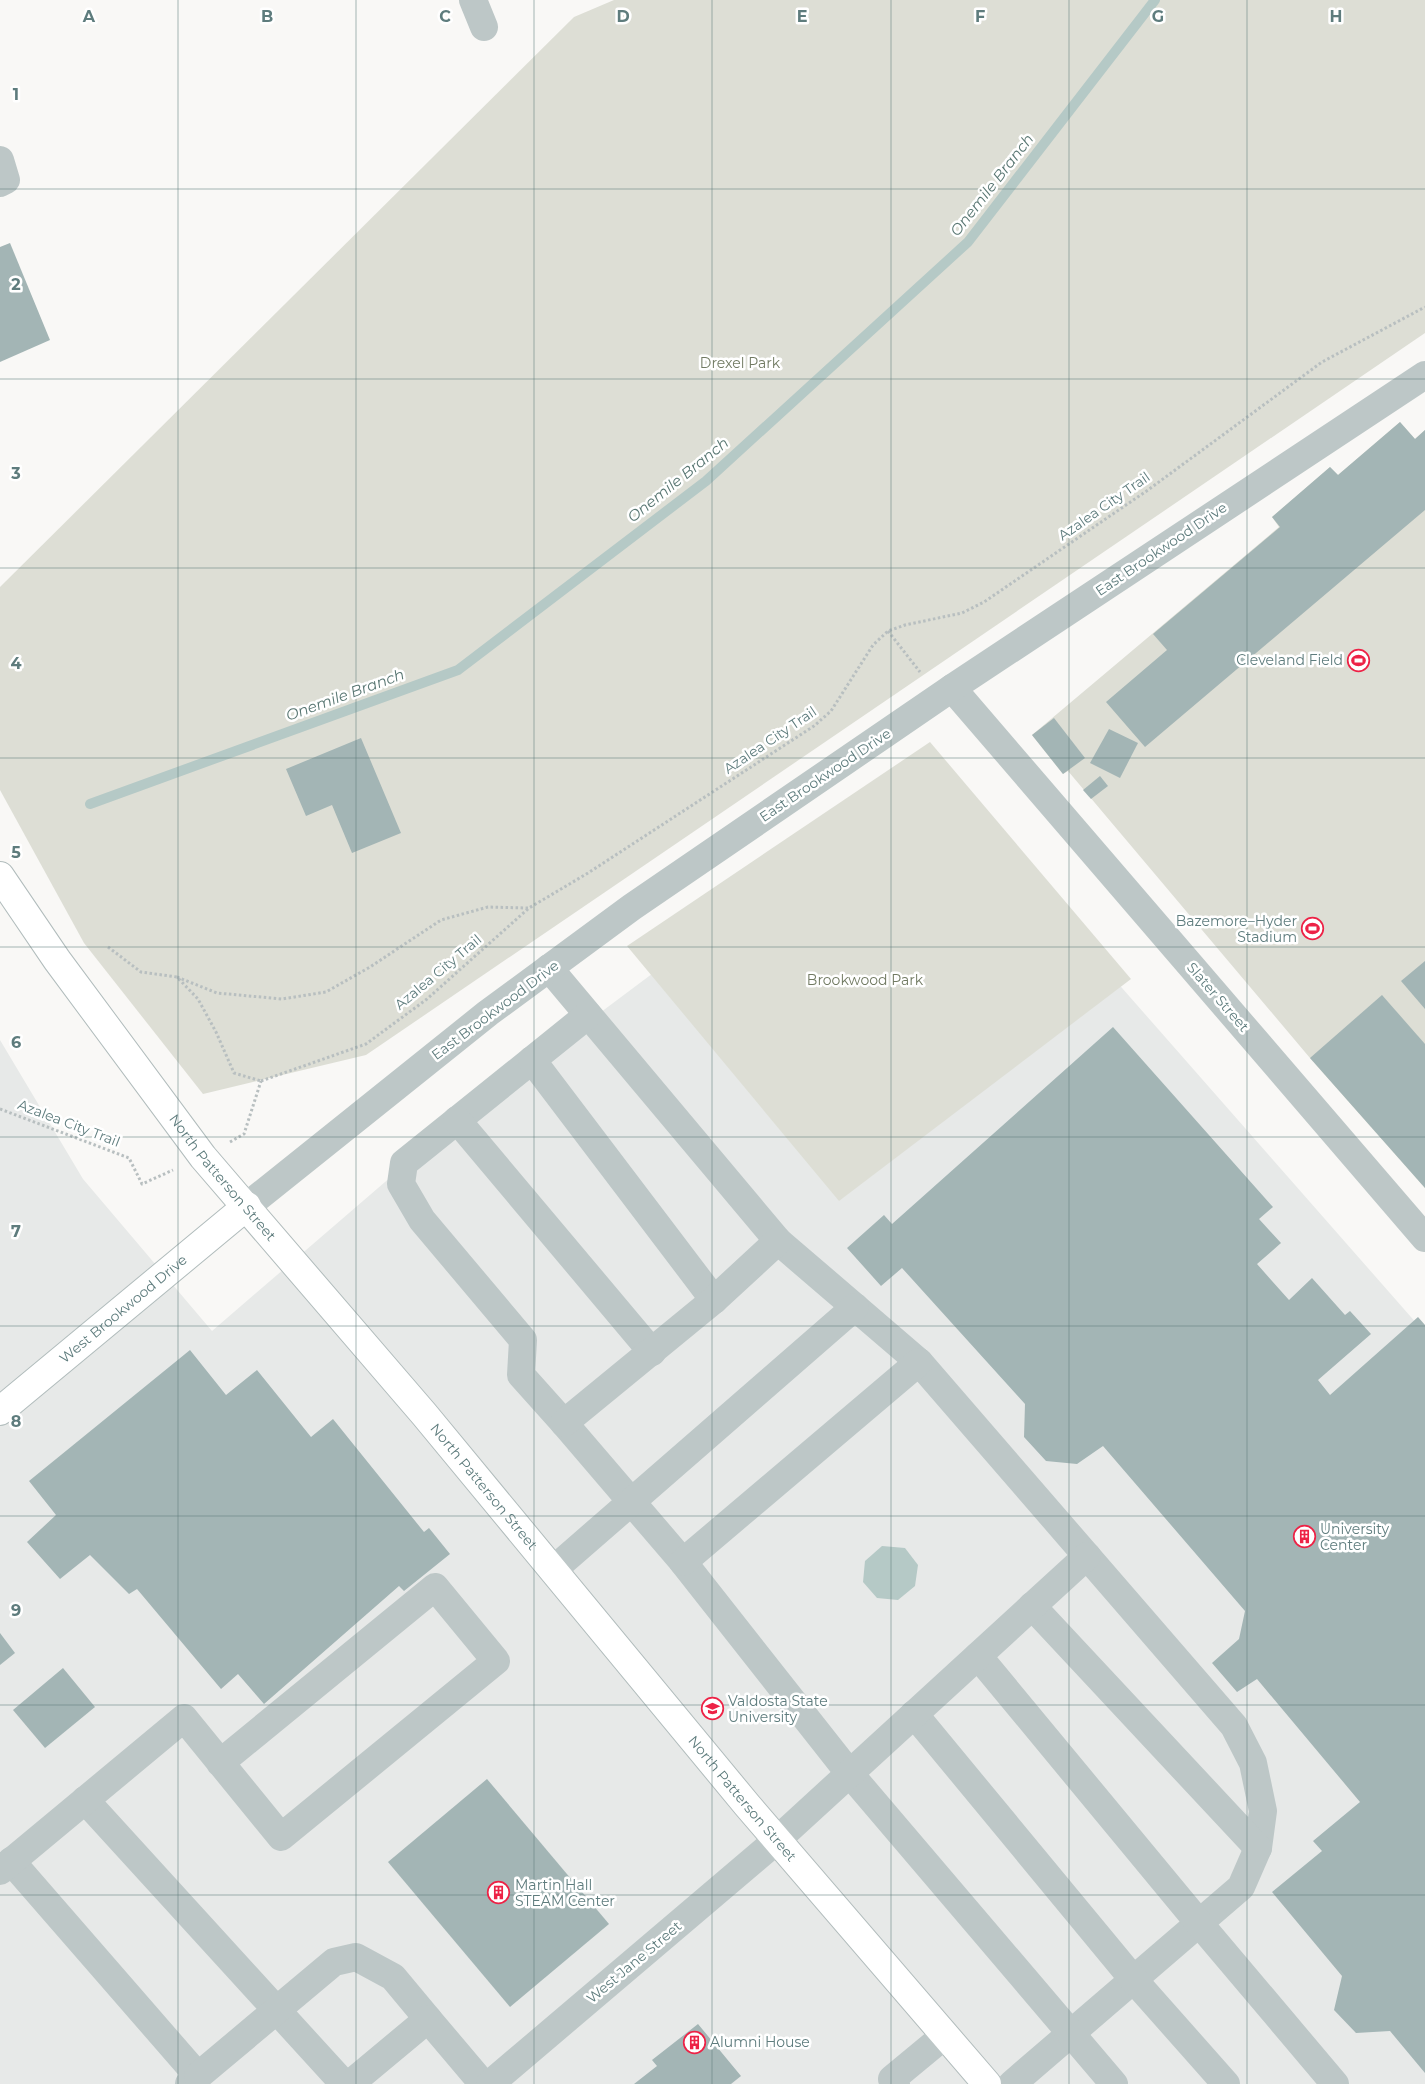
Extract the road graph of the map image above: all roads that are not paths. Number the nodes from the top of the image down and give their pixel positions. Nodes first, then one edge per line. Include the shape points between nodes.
1 (473, 0) edge
2 (484, 27) dead end
3 (0, 160) edge
4 (0, 183) edge
5 (1425, 374) edge
6 (946, 692) junction
7 (0, 876) edge
8 (549, 968) junction
9 (588, 1015) junction
10 (532, 1060) junction
11 (457, 1120) junction
12 (247, 1206) junction
13 (1425, 1238) edge
14 (778, 1241) junction
15 (714, 1300) junction
16 (855, 1307) junction
17 (652, 1352) junction
18 (919, 1362) junction
19 (0, 1411) edge
20 (564, 1422) junction
21 (631, 1501) junction
22 (1087, 1556) junction
23 (684, 1562) junction
24 (553, 1570) junction
25 (1032, 1606) junction
26 (978, 1656) junction
27 (914, 1714) junction
28 (220, 1762) junction
29 (850, 1774) junction
30 (86, 1800) junction
31 (777, 1840) junction
32 (1258, 1848) junction
33 (6, 1866) edge
34 (1198, 1923) junction
35 (1133, 1979) junction
36 (276, 2010) junction
37 (428, 2019) junction
38 (1070, 2034) junction
39 (944, 2036) junction
40 (193, 2080) edge
41 (344, 2084) edge
42 (350, 2084) edge
43 (483, 2084) edge
44 (490, 2084) edge
45 (896, 2084) edge
46 (987, 2084) edge
47 (1012, 2084) edge
48 (1114, 2084) edge
49 (1226, 2084) edge
50 (1335, 2084) edge

1 - 2 street
3 - 4 street via 6,180
5 - 6 street, East Brookwood Drive
6 - 8 street, East Brookwood Drive via 632,907
6 - 13 street, Slater Street
7 - 12 main road, North Patterson Street via 57,960 203,1157
8 - 9 street
8 - 12 street, East Brookwood Drive
9 - 10 street
9 - 14 street
10 - 11 street
10 - 15 street
11 - 17 street
11 - 20 street via 404,1163 401,1184 422,1220 523,1340 520,1375
12 - 19 main road, West Brookwood Drive
12 - 24 main road, North Patterson Street
14 - 15 street
14 - 16 street
15 - 17 street
16 - 18 street
16 - 21 street
17 - 20 street
18 - 22 street
18 - 23 street
20 - 21 street
21 - 23 street
21 - 24 street
22 - 25 street, West Jane Street
22 - 32 street via 1234,1726 1253,1763 1263,1811
23 - 29 street
24 - 31 main road, North Patterson Street
25 - 26 street, West Jane Street
25 - 32 street
26 - 27 street, West Jane Street
26 - 34 street
27 - 29 street, West Jane Street
27 - 35 street
28 - 28 street via 434,1587 496,1661 281,1837
28 - 30 street via 184,1718
29 - 31 street, West Jane Street
29 - 38 street
30 - 33 street
30 - 36 street
31 - 39 main road, North Patterson Street
31 - 44 street, West Jane Street
32 - 34 street via 1241,1888
33 - 40 street
34 - 35 street
34 - 50 street
35 - 38 street
35 - 49 street
36 - 37 street via 334,1962 356,1957 393,1977
36 - 40 street
36 - 41 street
37 - 42 street
37 - 43 street
38 - 47 street
38 - 48 street
39 - 45 street via 892,2079
39 - 46 main road, North Patterson Street

